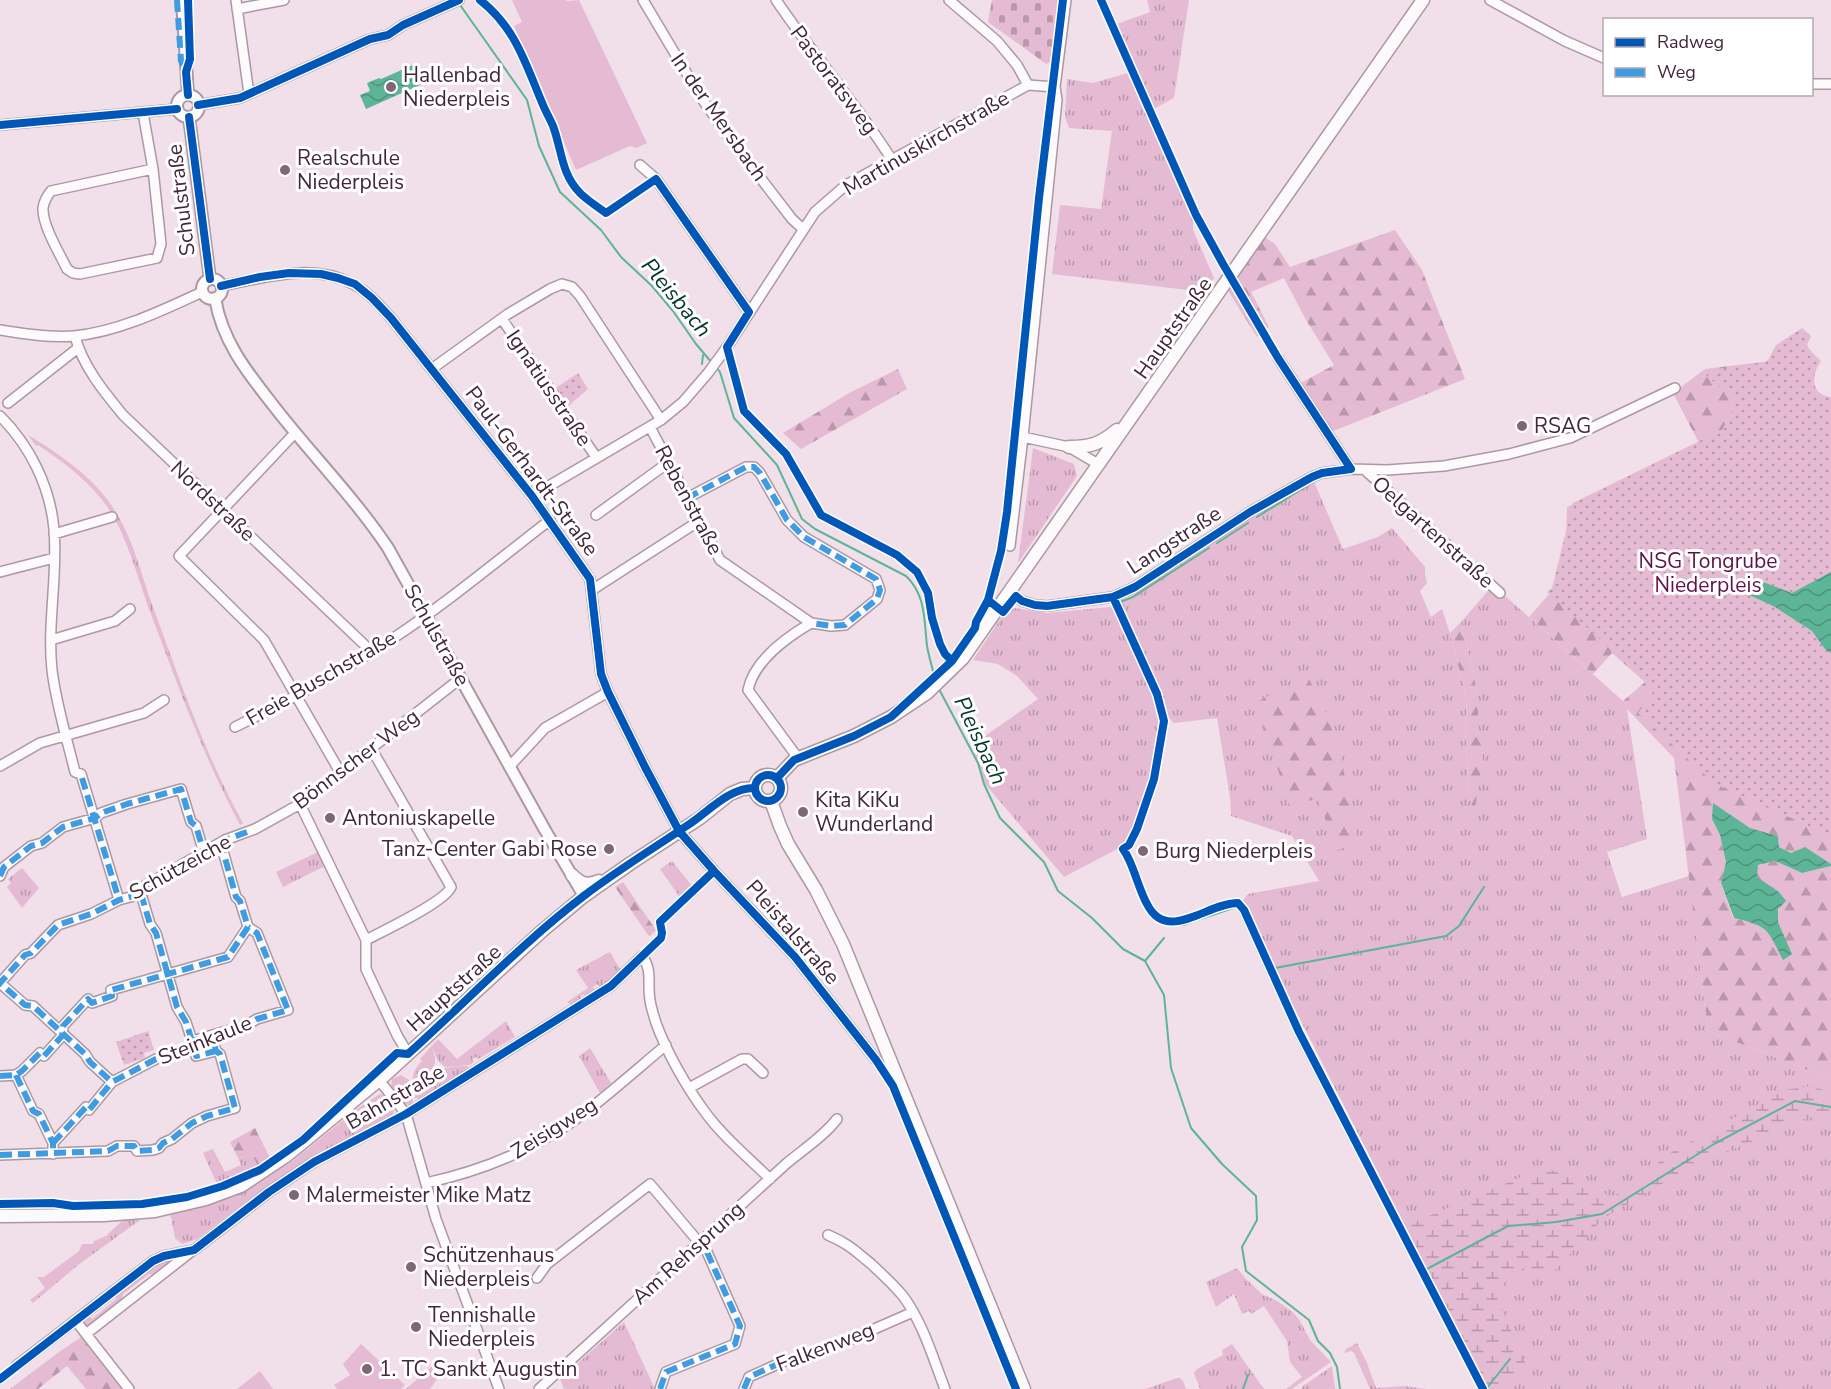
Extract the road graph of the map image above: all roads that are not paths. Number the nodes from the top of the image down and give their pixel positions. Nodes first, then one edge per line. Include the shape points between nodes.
1 (182, 0) edge
2 (284, 0) edge
3 (459, 0) edge
4 (643, 0) edge
5 (776, 0) edge
6 (949, 0) edge
7 (1066, 0) edge
8 (1490, 0) edge
9 (1423, 1) edge
10 (237, 4) edge
11 (1603, 57) edge
12 (1813, 84) edge
13 (1831, 84) edge
14 (1028, 85) junction
15 (1055, 87) junction
16 (249, 94) junction
17 (188, 96) junction
18 (198, 105) junction
19 (177, 109) junction
20 (143, 113) junction
21 (189, 117) junction
22 (0, 125) edge
23 (892, 160) junction
24 (640, 165) dead end
25 (153, 169) junction
26 (803, 229) junction
27 (210, 279) junction
28 (221, 285) junction
29 (202, 292) junction
30 (215, 298) junction
31 (749, 312) junction
32 (502, 319) junction
33 (0, 330) edge
34 (75, 336) junction
35 (78, 348) junction
36 (1278, 358) dead end
37 (433, 368) junction
38 (1675, 387) dead end
39 (8, 403) dead end
40 (0, 416) edge
41 (1132, 417) junction
42 (661, 420) junction
43 (650, 427) junction
44 (294, 434) junction
45 (1023, 437) junction
46 (1069, 447) junction
47 (596, 457) junction
48 (669, 462) junction
49 (1098, 464) junction
50 (1352, 469) junction
51 (1366, 471) junction
52 (532, 496) junction
53 (687, 498) junction
54 (220, 507) junction
55 (596, 515) dead end
56 (112, 517) dead end
57 (550, 520) junction
58 (699, 521) junction
59 (54, 534) junction
60 (1010, 546) dead end
61 (54, 558) junction
62 (0, 572) edge
63 (592, 590) junction
64 (1009, 592) junction
65 (1500, 593) dead end
66 (130, 609) dead end
67 (793, 611) junction
68 (427, 615) junction
69 (811, 623) junction
70 (796, 632) junction
71 (51, 640) junction
72 (371, 651) junction
73 (461, 678) junction
74 (608, 692) junction
75 (296, 696) junction
76 (165, 700) dead end
77 (235, 727) dead end
78 (66, 736) junction
79 (371, 748) junction
80 (798, 758) junction
81 (0, 766) edge
82 (510, 766) junction
83 (340, 772) junction
84 (777, 778) junction
85 (754, 788) junction
86 (771, 801) junction
87 (300, 804) junction
88 (95, 818) junction
89 (679, 831) junction
90 (247, 832) joint
91 (221, 844) junction
92 (204, 853) junction
93 (616, 873) junction
94 (572, 875) junction
95 (0, 876) edge
96 (141, 894) junction
97 (584, 896) junction
98 (119, 900) junction
99 (248, 927) junction
100 (365, 943) junction
101 (167, 974) junction
102 (0, 983) edge
103 (62, 1032) junction
104 (212, 1036) junction
105 (193, 1044) junction
106 (666, 1045) junction
107 (216, 1051) junction
108 (408, 1054) junction
109 (876, 1060) dead end
110 (763, 1073) dead end
111 (16, 1075) junction
112 (0, 1076) edge
113 (379, 1080) junction
114 (112, 1082) junction
115 (689, 1088) junction
116 (406, 1114) junction
117 (837, 1119) dead end
118 (53, 1143) junction
119 (53, 1154) junction
120 (0, 1155) edge
121 (770, 1179) junction
122 (426, 1183) junction
123 (0, 1211) edge
124 (46, 1215) junction
125 (0, 1216) edge
126 (828, 1235) dead end
127 (700, 1242) junction
128 (194, 1250) junction
129 (537, 1278) dead end
130 (913, 1312) junction
131 (76, 1321) junction
132 (86, 1334) junction
133 (16, 1366) dead end
134 (129, 1389) edge
135 (499, 1389) edge
136 (539, 1389) edge
137 (660, 1389) edge
138 (744, 1389) edge
139 (945, 1389) edge
140 (1024, 1389) edge

1 - 17 street
2 - 10 street
3 - 16 street
4 - 26 street, In der Mersbach via 702,99
5 - 23 street, Pastoratsweg
6 - 14 street via 997,41
7 - 15 street
8 - 11 street
9 - 41 main road, Hauptstraße
10 - 16 street
12 - 13 street
14 - 15 street, Martinuskirchstraße
14 - 23 street, Martinuskirchstraße
15 - 45 street via 1057,100
16 - 18 street
17 - 18 street via 196,99
17 - 19 street via 179,100
18 - 21 street
19 - 20 street
19 - 21 street
20 - 22 street
20 - 25 street
21 - 27 street, Schulstraße
23 - 26 street, Martinuskirchstraße via 846,185 815,212
24 - 31 street via 656,179
25 - 25 street via 161,244 157,258 80,274 67,269 43,209 51,190
26 - 31 street, Martinuskirchstraße
27 - 28 street
27 - 29 street via 204,282
28 - 30 street
28 - 37 street, Paul-Gerhardt-Straße via 300,272 355,284
29 - 30 street
29 - 34 street via 150,315
30 - 44 street, Schulstraße via 222,326 237,358
31 - 42 street, Martinuskirchstraße via 708,374
32 - 37 street
32 - 42 street via 550,288 562,284 572,287
32 - 47 street, Ignatiusstraße
33 - 34 street
34 - 35 street, Nordstraße
35 - 39 street
35 - 54 street, Nordstraße via 123,415
36 - 50 street, Oelgartenstraße
37 - 52 street, Paul-Gerhardt-Straße
38 - 51 street, Langstraße via 1570,438 1444,466
40 - 59 street via 15,431 39,471
41 - 46 main road via 1104,441 1088,447
41 - 49 main road, Hauptstraße
42 - 43 street, Martinuskirchstraße
43 - 47 street, Martinuskirchstraße
43 - 48 street, Rebenstraße
44 - 54 street
44 - 68 street, Schulstraße via 371,522
45 - 46 street
45 - 60 street
46 - 49 street
47 - 52 street, Martinuskirchstraße
48 - 53 street, Rebenstraße
48 - 55 street
49 - 64 main road, Hauptstraße
50 - 51 street, Langstraße
50 - 64 street, Langstraße via 1312,477 1113,597 1047,606 1035,605
51 - 65 street, Oelgartenstraße
52 - 57 street, Paul-Gerhardt-Straße
53 - 58 street, Rebenstraße
53 - 69 street via 746,467 754,467 787,520 804,537 876,579 880,590 877,599 845,625
54 - 72 street, Nordstraße
54 - 75 street via 179,556 264,640
56 - 59 street
57 - 63 street, Paul-Gerhardt-Straße via 590,579
57 - 68 street, Freie Buschstraße
58 - 63 street
58 - 67 street, Rebenstraße via 720,560
59 - 61 street
61 - 62 street
61 - 71 street
63 - 74 street, Paul-Gerhardt-Straße via 599,662
64 - 80 main road, Hauptstraße via 974,644 927,693 891,717
66 - 71 street via 115,621
67 - 69 street, Rebenstraße
67 - 70 street
68 - 72 street, Freie Buschstraße
68 - 73 street, Schulstraße
69 - 70 street
70 - 80 street via 768,657 748,690
71 - 78 street via 52,670
72 - 75 street, Freie Buschstraße
73 - 79 street, Bönnscher Weg
73 - 82 street, Schulstraße
74 - 82 street via 545,728
74 - 89 street, Paul-Gerhardt-Straße
75 - 77 street, Freie Buschstraße
75 - 83 street
76 - 78 street via 144,713
78 - 81 street via 40,743
78 - 88 street via 75,772 81,774
79 - 83 street, Bönnscher Weg
79 - 100 street via 451,887 449,893
80 - 84 main road, Hauptstraße
82 - 94 street, Schulstraße
83 - 87 street, Bönnscher Weg
84 - 85 main road via 764,775
84 - 86 main road via 781,789
85 - 86 main road via 760,798
85 - 89 main road, Hauptstraße via 730,794
86 - 140 main road, Pleistalstraße via 788,844 843,944
87 - 90 street, Bönnscher Weg
87 - 100 street
88 - 92 street via 181,789
88 - 95 street via 63,827 4,867
88 - 98 street
89 - 93 main road, Hauptstraße
89 - 109 street, Pleistalstraße via 795,957
90 - 91 street, Schützeiche
91 - 92 street, Schützeiche
91 - 99 street
92 - 96 street, Schützeiche via 143,886
93 - 94 main road via 585,885
93 - 97 main road, Hauptstraße
94 - 97 street, Schulstraße
96 - 98 street, Schützeiche
96 - 101 street
97 - 108 main road, Hauptstraße
98 - 102 street, Schützeiche via 58,925
99 - 101 street via 228,957
99 - 104 street, Steinkaule via 257,933 288,1010
100 - 108 street via 366,969
101 - 103 street via 111,990 112,996 92,1003 88,999
101 - 105 street
102 - 103 street
103 - 111 street via 44,1056 39,1053
103 - 114 street
104 - 105 street, Steinkaule
104 - 107 street
105 - 107 street via 196,1056
105 - 114 street, Steinkaule
106 - 115 street
106 - 116 street, Bahnstraße via 655,1021 648,964 642,956 611,986
106 - 122 street, Zeisigweg via 591,1108 529,1148 456,1176
107 - 119 street via 235,1108 192,1123 153,1150 117,1146 108,1151
108 - 113 main road, Hauptstraße
110 - 115 street via 748,1059 742,1059
111 - 112 street
111 - 118 street
113 - 116 street
113 - 124 main road, Hauptstraße via 286,1156 241,1186 155,1211
114 - 118 street
115 - 121 street via 705,1113
116 - 122 street
116 - 128 street, Bahnstraße via 314,1161
117 - 121 street, Am Rehsprung
118 - 119 street
119 - 120 street
121 - 127 street, Am Rehsprung
122 - 135 street
123 - 124 main road
124 - 125 main road, Hauptstraße
126 - 130 street via 845,1242 890,1281
127 - 129 street via 650,1184 547,1264
127 - 136 street, Am Rehsprung
127 - 137 street via 740,1326 735,1344 666,1372
128 - 131 street, Bahnstraße via 153,1261
128 - 132 street, Bahnstraße
130 - 138 street, Falkenweg via 824,1351 797,1361 787,1360 749,1377
130 - 139 street
131 - 132 street
131 - 133 street, Bahnstraße
132 - 134 street

